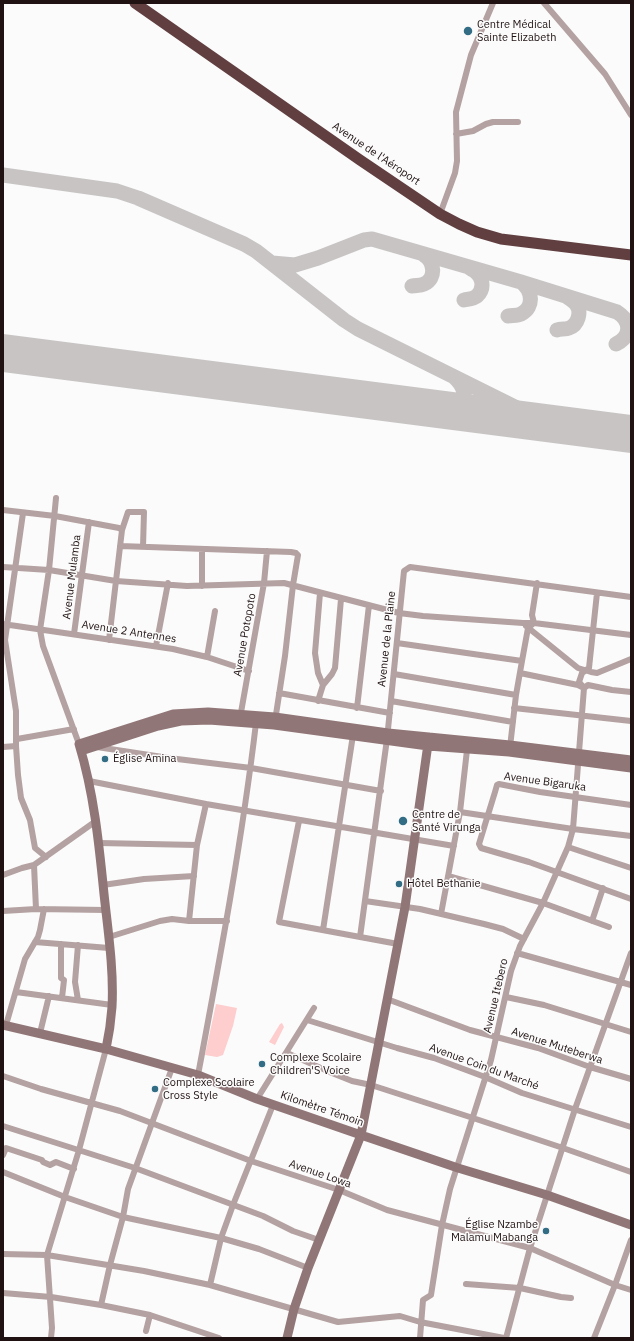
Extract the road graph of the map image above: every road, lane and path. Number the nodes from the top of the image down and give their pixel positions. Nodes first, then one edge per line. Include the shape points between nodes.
1 (135, 3) edge
2 (494, 3) edge
3 (544, 3) edge
4 (631, 116) edge
5 (518, 122) dead end
6 (456, 134) junction
7 (440, 214) junction
8 (631, 255) edge
9 (56, 498) dead end
10 (3, 510) edge
11 (23, 512) junction
12 (54, 516) junction
13 (89, 522) junction
14 (122, 530) junction
15 (120, 546) junction
16 (143, 547) junction
17 (202, 549) junction
18 (267, 551) junction
19 (3, 567) edge
20 (14, 568) junction
21 (49, 570) junction
22 (82, 575) junction
23 (116, 581) junction
24 (168, 583) junction
25 (264, 583) junction
26 (537, 583) junction
27 (292, 585) junction
28 (202, 586) junction
29 (320, 593) junction
30 (597, 593) junction
31 (631, 597) edge
32 (341, 598) junction
33 (369, 605) junction
34 (214, 611) dead end
35 (400, 613) junction
36 (523, 623) junction
37 (534, 623) junction
38 (5, 624) edge
39 (528, 628) junction
40 (40, 630) junction
41 (594, 630) junction
42 (74, 634) junction
43 (631, 635) edge
44 (109, 640) junction
45 (397, 644) junction
46 (156, 646) junction
47 (5, 656) edge
48 (207, 657) junction
49 (631, 659) edge
50 (522, 662) junction
51 (249, 671) junction
52 (589, 672) junction
53 (520, 673) junction
54 (394, 674) junction
55 (323, 685) junction
56 (586, 686) junction
57 (631, 692) edge
58 (278, 693) junction
59 (516, 694) junction
60 (318, 701) junction
61 (391, 701) junction
62 (357, 708) junction
63 (514, 708) junction
64 (390, 713) junction
65 (581, 716) junction
66 (174, 718) junction
67 (240, 718) junction
68 (275, 721) junction
69 (631, 721) edge
70 (513, 722) junction
71 (256, 723) junction
72 (74, 729) junction
73 (353, 735) junction
74 (387, 736) junction
75 (16, 739) junction
76 (429, 742) junction
77 (16, 746) junction
78 (94, 746) junction
79 (3, 747) edge
80 (80, 748) junction
81 (510, 749) junction
82 (467, 750) junction
83 (579, 758) junction
84 (631, 760) edge
85 (608, 761) junction
86 (251, 768) junction
87 (631, 768) edge
88 (89, 781) junction
89 (346, 785) junction
90 (381, 792) junction
91 (576, 797) junction
92 (206, 804) junction
93 (631, 805) edge
94 (244, 811) junction
95 (460, 812) junction
96 (488, 815) junction
97 (96, 821) junction
98 (299, 821) junction
99 (338, 827) junction
100 (573, 829) junction
101 (374, 833) junction
102 (631, 836) edge
103 (414, 840) junction
104 (99, 843) junction
105 (197, 845) junction
106 (454, 846) junction
107 (568, 847) junction
108 (46, 857) junction
109 (34, 865) junction
110 (631, 868) edge
111 (556, 872) junction
112 (3, 875) edge
113 (194, 876) junction
114 (448, 876) junction
115 (103, 885) junction
116 (603, 888) junction
117 (631, 899) edge
118 (365, 901) junction
119 (543, 903) junction
120 (405, 907) junction
121 (36, 909) junction
122 (44, 909) junction
123 (106, 910) junction
124 (3, 911) edge
125 (441, 914) junction
126 (189, 921) junction
127 (227, 921) junction
128 (592, 921) junction
129 (609, 927) dead end
130 (323, 930) junction
131 (109, 937) junction
132 (360, 937) junction
133 (524, 939) junction
134 (35, 942) junction
135 (61, 944) junction
136 (398, 944) junction
137 (78, 945) junction
138 (109, 948) junction
139 (517, 953) junction
140 (631, 953) edge
141 (621, 982) junction
142 (631, 985) edge
143 (16, 992) junction
144 (49, 996) junction
145 (506, 997) junction
146 (62, 998) junction
147 (387, 999) junction
148 (78, 1000) junction
149 (112, 1005) junction
150 (314, 1008) dead end
151 (307, 1020) junction
152 (605, 1024) junction
153 (5, 1025) edge
154 (631, 1032) edge
155 (40, 1033) junction
156 (497, 1038) junction
157 (379, 1042) junction
158 (106, 1049) junction
159 (287, 1052) junction
160 (590, 1067) junction
161 (172, 1068) junction
162 (198, 1075) junction
163 (3, 1076) edge
164 (485, 1077) junction
165 (631, 1080) edge
166 (371, 1084) junction
167 (257, 1099) junction
168 (92, 1104) junction
169 (273, 1105) junction
170 (575, 1109) junction
171 (473, 1118) junction
172 (151, 1123) junction
173 (3, 1126) edge
174 (631, 1127) edge
175 (361, 1135) junction
176 (563, 1148) junction
177 (79, 1150) junction
178 (3, 1155) edge
179 (251, 1161) junction
180 (135, 1168) junction
181 (458, 1168) junction
182 (74, 1169) junction
183 (3, 1172) edge
184 (631, 1172) edge
185 (339, 1190) junction
186 (547, 1195) junction
187 (65, 1197) junction
188 (233, 1204) junction
189 (123, 1217) junction
190 (442, 1225) junction
191 (631, 1225) edge
192 (221, 1238) junction
193 (319, 1240) junction
194 (631, 1240) edge
195 (530, 1248) junction
196 (3, 1254) edge
197 (47, 1255) junction
198 (110, 1265) junction
199 (308, 1268) junction
200 (466, 1284) dead end
201 (210, 1285) junction
202 (615, 1285) junction
203 (520, 1288) junction
204 (631, 1290) edge
205 (3, 1294) edge
206 (51, 1297) junction
207 (571, 1298) dead end
208 (102, 1305) junction
209 (294, 1309) junction
210 (150, 1315) junction
211 (420, 1322) junction
212 (146, 1331) dead end
213 (51, 1338) edge
214 (219, 1338) edge
215 (287, 1338) edge
216 (420, 1338) edge
217 (505, 1338) edge
218 (594, 1338) edge

1 - 7 highway, Avenue de l'Aéroport
2 - 6 street via 471,56 456,112
3 - 4 street via 604,74
5 - 6 street via 493,122 473,131
6 - 7 street via 455,173
7 - 8 highway, Avenue de l'Aéroport via 477,232 501,239
9 - 12 street
10 - 11 street
11 - 12 street
11 - 20 street
12 - 13 street
12 - 21 street
13 - 14 street
13 - 22 street, Avenue Mulamba
14 - 15 street
14 - 16 street via 128,512 144,512
15 - 16 street
15 - 23 street
16 - 17 street
17 - 18 street
17 - 28 street
18 - 25 street, Avenue Potopoto
18 - 27 street via 291,552 298,555
19 - 20 street
20 - 21 street
20 - 38 street
21 - 22 street
21 - 40 street
22 - 23 street
22 - 42 street, Avenue Mulamba
23 - 24 street
23 - 44 street
24 - 28 street
24 - 46 street
25 - 27 street
25 - 28 street
25 - 51 street, Avenue Potopoto
26 - 30 street, Avenue de la Plaine
26 - 35 street, Avenue de la Plaine via 408,568 404,571
26 - 37 street via 532,615
27 - 29 street
27 - 58 street via 285,656
29 - 32 street
29 - 55 street via 315,654
30 - 31 street, Avenue de la Plaine
30 - 41 street, Avenue Itebero
32 - 33 street
32 - 55 street via 335,668
33 - 35 street
33 - 62 street
34 - 48 street
35 - 36 street
35 - 45 street, Avenue de la Plaine
36 - 37 street
36 - 39 street
37 - 39 street
37 - 41 street
38 - 40 street, Avenue 2 Antennes
38 - 47 street
39 - 50 street
39 - 52 street via 578,668
40 - 42 street, Avenue 2 Antennes
40 - 72 street via 43,646
41 - 43 street
41 - 52 street, Avenue Itebero
42 - 44 street, Avenue 2 Antennes
44 - 46 street, Avenue 2 Antennes
45 - 50 street
45 - 54 street, Avenue de la Plaine
46 - 48 street, Avenue 2 Antennes
47 - 75 street via 16,711
48 - 51 street, Avenue 2 Antennes
49 - 52 street via 597,673
50 - 53 street
51 - 67 street, Avenue Potopoto
52 - 56 street via 592,675
52 - 56 street, Avenue Itebero via 580,676 579,682
53 - 56 street
53 - 59 street
54 - 59 street
54 - 61 street, Avenue de la Plaine
55 - 60 street
56 - 57 street
56 - 65 street, Avenue Itebero
58 - 60 street
58 - 68 street
59 - 63 street
60 - 62 street
61 - 64 street, Avenue de la Plaine
61 - 70 street
62 - 64 street
63 - 65 street
63 - 70 street
64 - 74 street, Avenue de la Plaine
65 - 69 street
65 - 83 street, Avenue Itebero
66 - 67 main road
66 - 78 main road via 158,726
66 - 80 main road
67 - 68 main road
67 - 71 main road
68 - 71 main road
68 - 73 main road
68 - 74 main road
70 - 81 street
71 - 86 street
72 - 75 street
72 - 80 street
73 - 74 main road
73 - 89 street
74 - 76 main road
74 - 90 street, Avenue de la Plaine
75 - 77 street
76 - 81 main road
76 - 82 main road
76 - 103 main road
77 - 79 street
77 - 108 street via 20,792 30,820 34,846
78 - 80 main road
78 - 86 street
80 - 88 main road
81 - 82 main road
81 - 83 main road
82 - 95 street
83 - 85 main road
83 - 91 street, Avenue Itebero
84 - 85 main road
85 - 87 main road
86 - 89 street
86 - 94 street
88 - 92 street
88 - 97 main road
89 - 90 street
89 - 99 street
90 - 101 street, Avenue de la Plaine
91 - 93 street, Avenue Bigaruka
91 - 96 street, Avenue Bigaruka via 499,784
91 - 100 street, Avenue Itebero
92 - 94 street
92 - 105 street
94 - 98 street
94 - 127 street
95 - 96 street
95 - 106 street
96 - 100 street
96 - 111 street, Avenue Bigaruka via 479,844 481,848
97 - 104 main road
97 - 108 street
98 - 99 street
98 - 130 street via 279,922
99 - 101 street
99 - 130 street
100 - 102 street
100 - 107 street, Avenue Itebero
101 - 103 street
101 - 118 street, Avenue de la Plaine
103 - 106 street
103 - 120 main road
104 - 105 street
104 - 115 main road
105 - 113 street
106 - 114 street
107 - 110 street
107 - 111 street, Avenue Itebero
108 - 109 street
109 - 112 street
109 - 121 street
111 - 116 street
111 - 119 street, Avenue Itebero
113 - 115 street
113 - 126 street
114 - 119 street
114 - 125 street
115 - 123 main road
116 - 117 street
116 - 128 street
118 - 120 street
118 - 132 street, Avenue de la Plaine
119 - 128 street
119 - 133 street, Avenue Itebero
120 - 125 street
120 - 136 main road
121 - 122 street
121 - 124 street
122 - 123 street
122 - 134 street
123 - 131 main road
125 - 133 street via 496,927
126 - 127 street
126 - 131 street via 160,921
127 - 162 street
128 - 129 street
130 - 132 street
131 - 138 main road
132 - 136 street
133 - 139 street, Avenue Itebero
134 - 135 street
134 - 143 street via 25,959
135 - 137 street
135 - 146 street via 61,978 64,980
136 - 147 main road
137 - 138 street
137 - 148 street via 75,982
138 - 149 main road
139 - 141 street
139 - 145 street, Avenue Itebero
140 - 141 street
141 - 142 street
141 - 152 street
143 - 144 street
143 - 153 street
144 - 146 street
144 - 155 street
145 - 152 street via 544,1005
145 - 156 street, Avenue Itebero
146 - 148 street
147 - 156 street, Avenue Muteberwa
147 - 157 main road
148 - 149 street
149 - 158 main road
150 - 151 street
151 - 157 street, Avenue Coin du Marché
151 - 159 street
152 - 154 street
152 - 160 street
153 - 155 main road, Kilomètre Témoin
155 - 158 main road, Kilomètre Témoin
156 - 160 street, Avenue Muteberwa via 538,1048
156 - 164 street, Avenue Itebero
157 - 164 street, Avenue Coin du Marché via 434,1058
157 - 166 main road
158 - 161 main road, Kilomètre Témoin
158 - 168 street
159 - 166 street via 352,1081
159 - 167 street
160 - 165 street, Avenue Muteberwa
160 - 170 street
161 - 162 main road, Kilomètre Témoin
161 - 172 street
162 - 167 main road, Kilomètre Témoin
163 - 168 street, Avenue Lowa
164 - 170 street, Avenue Coin du Marché via 522,1093
164 - 171 street, Avenue Itebero
166 - 171 street
166 - 175 main road
167 - 169 main road, Kilomètre Témoin
168 - 172 street, Avenue Lowa
168 - 177 street
169 - 175 main road, Kilomètre Témoin
169 - 179 street
170 - 174 street, Avenue Coin du Marché
170 - 176 street
171 - 176 street
171 - 181 street, Avenue Itebero
172 - 179 street, Avenue Lowa
172 - 180 street
173 - 177 street
175 - 181 main road, Kilomètre Témoin
175 - 185 main road
176 - 184 street
176 - 186 street
177 - 180 street
177 - 182 street
178 - 182 street via 6,1148 50,1165 56,1162
179 - 185 street, Avenue Lowa
179 - 188 street
180 - 188 street
180 - 189 street
181 - 186 main road, Kilomètre Témoin
181 - 190 street, Avenue Itebero via 450,1189
182 - 187 street
183 - 187 street
185 - 190 street, Avenue Lowa via 387,1210
185 - 193 main road
186 - 191 main road, Kilomètre Témoin
186 - 195 street
187 - 189 street
187 - 197 street
188 - 192 street
188 - 193 street
189 - 192 street
189 - 198 street
190 - 195 street, Avenue Lowa
190 - 211 street, Avenue Itebero via 431,1294 423,1300
192 - 199 street
192 - 201 street
193 - 199 main road
194 - 202 street
195 - 202 street, Avenue Lowa
195 - 203 street
196 - 197 street
197 - 198 street
197 - 206 street
198 - 201 street
198 - 208 street
199 - 209 main road
200 - 203 street
201 - 209 street
202 - 204 street, Avenue Lowa
202 - 218 street
203 - 207 street
203 - 217 street
205 - 206 street
206 - 208 street
206 - 213 street
208 - 210 street
209 - 211 street via 338,1322 400,1316
209 - 215 main road
210 - 212 street
210 - 214 street
211 - 216 street, Avenue Itebero
211 - 217 street

